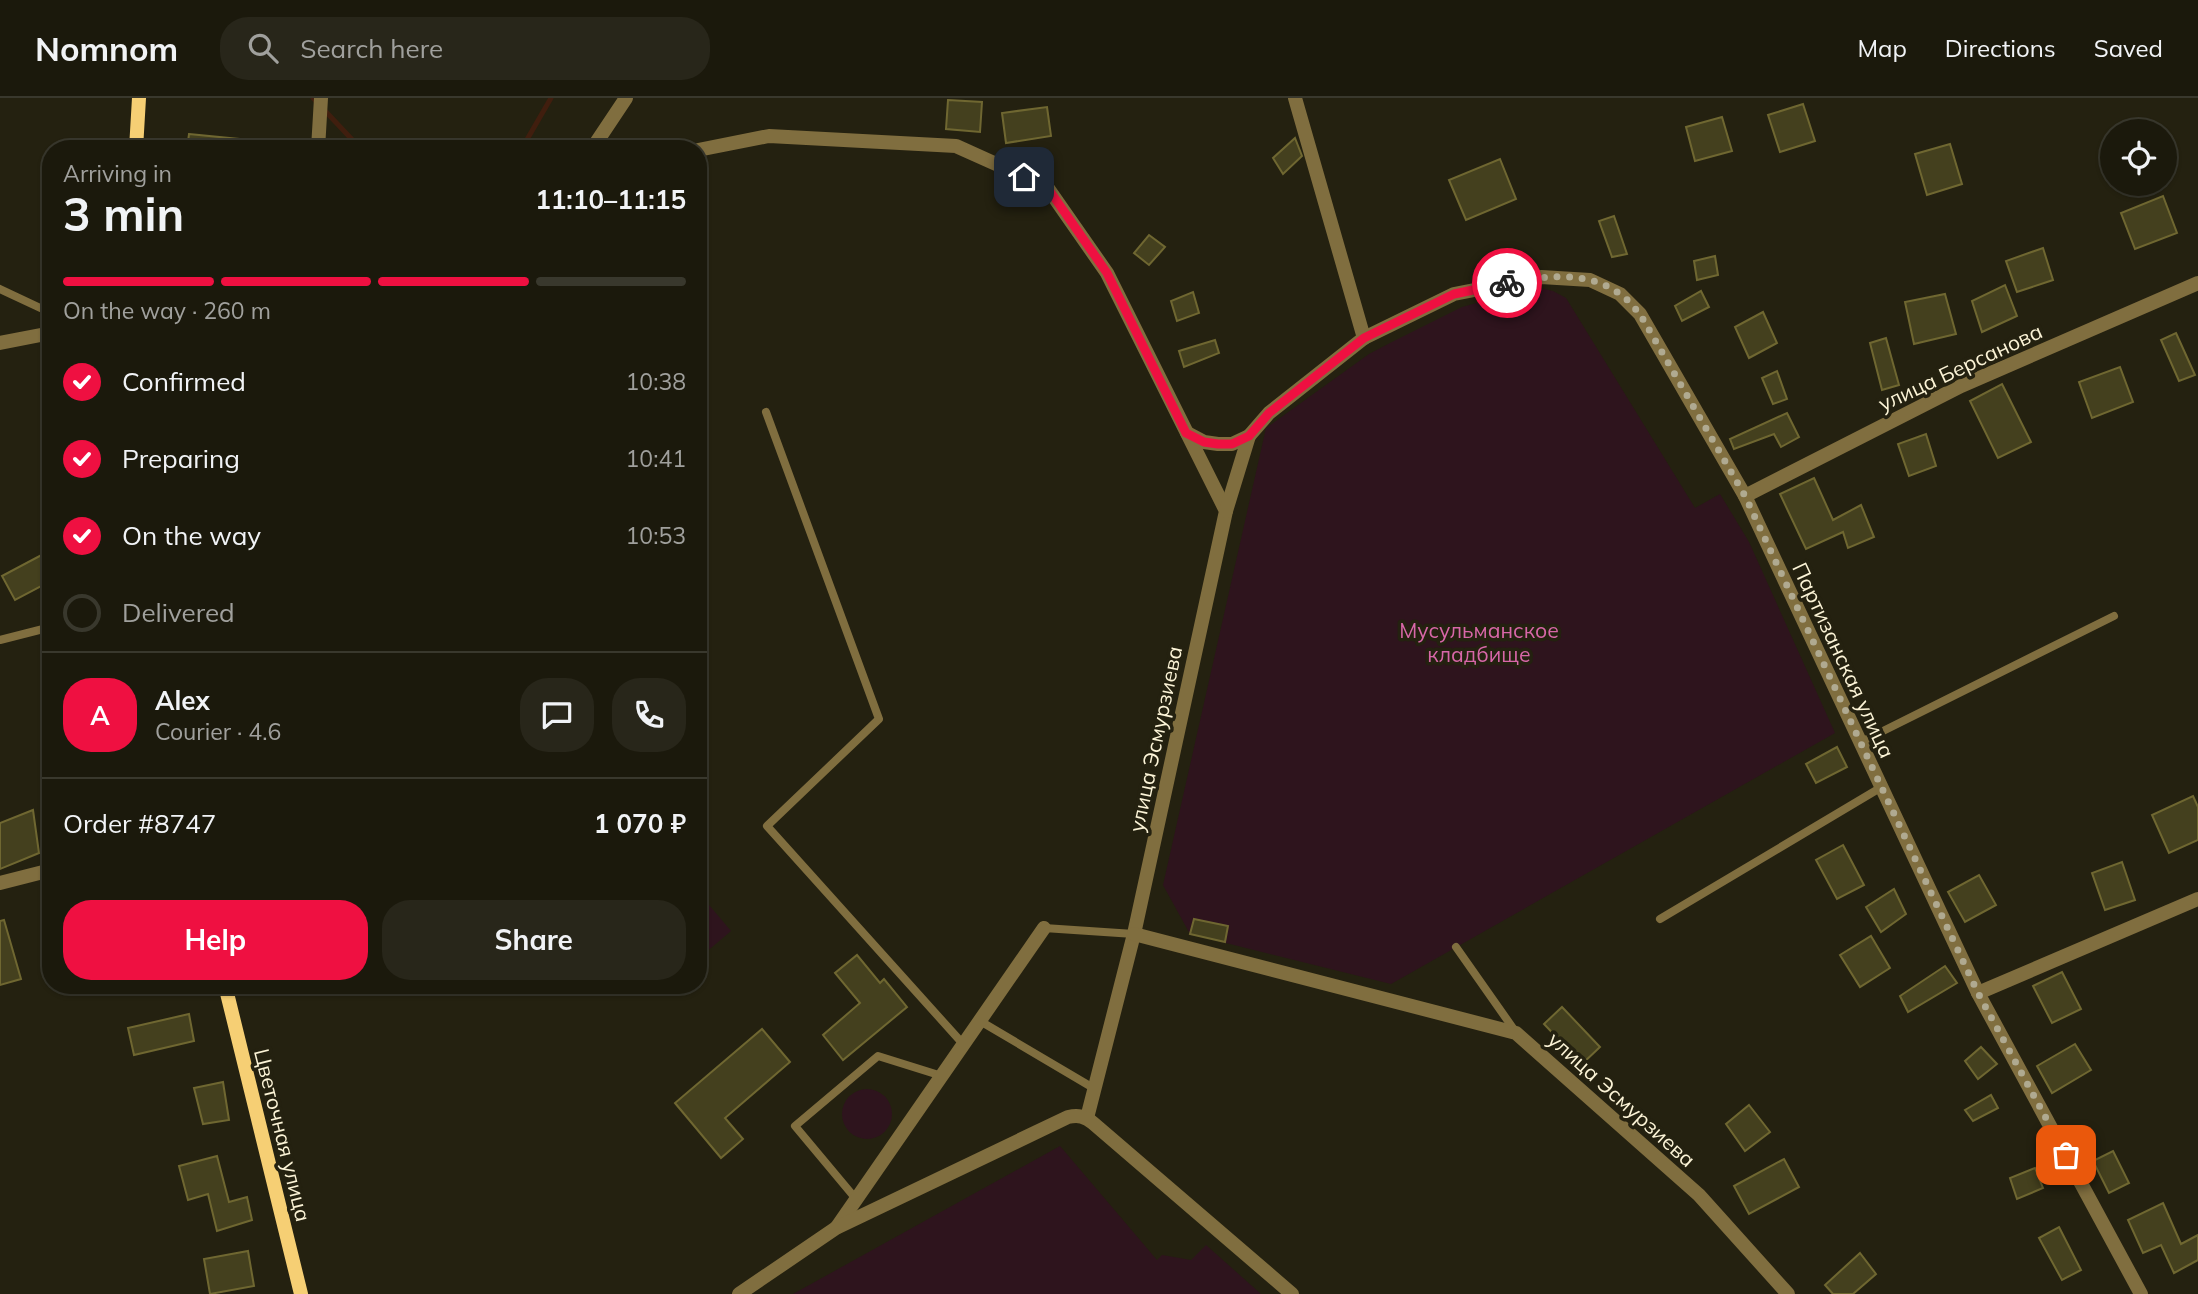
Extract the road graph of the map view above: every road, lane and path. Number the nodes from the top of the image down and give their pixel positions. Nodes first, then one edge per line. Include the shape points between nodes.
1 (139, 98) edge
2 (321, 98) edge
3 (626, 98) edge
4 (1295, 98) edge
5 (137, 140) edge
6 (319, 140) edge
7 (598, 140) edge
8 (707, 148) edge
9 (2198, 284) edge
10 (0, 289) edge
11 (42, 309) edge
12 (42, 335) edge
13 (1364, 338) junction
14 (0, 343) edge
15 (766, 412) dead end
16 (1186, 433) junction
17 (1249, 436) junction
18 (1745, 496) junction
19 (1226, 511) junction
20 (2114, 616) dead end
21 (42, 629) edge
22 (0, 640) edge
23 (1859, 743) junction
24 (1880, 788) junction
25 (42, 872) edge
26 (0, 883) edge
27 (2198, 899) edge
28 (1660, 919) dead end
29 (1044, 928) joint
30 (1134, 934) junction
31 (1455, 947) dead end
32 (1978, 993) junction
33 (227, 994) edge
34 (980, 1021) junction
35 (1516, 1033) junction
36 (964, 1045) junction
37 (942, 1076) junction
38 (1095, 1089) junction
39 (1087, 1118) junction
40 (856, 1199) junction
41 (836, 1228) junction
42 (301, 1294) edge
43 (739, 1294) edge
44 (1292, 1294) edge
45 (1788, 1294) edge
46 (2141, 1294) edge

1 - 5 street
2 - 6 street
3 - 7 street
4 - 13 street
8 - 16 street via 769,136 956,146 1047,187 1107,273
9 - 18 street, улица Берсанова via 1961,386
10 - 11 lane
12 - 14 street
13 - 17 street, Партизанская улица via 1269,413
13 - 18 street, Партизанская улица via 1454,294 1541,277 1590,279 1620,294 1640,314
15 - 36 lane via 879,719 767,826
16 - 17 street via 1218,444
16 - 19 street
17 - 19 street, улица Эсмурзиева
18 - 23 street, Партизанская улица
19 - 30 street, улица Эсмурзиева
20 - 23 lane
21 - 22 lane
23 - 24 street, Партизанская улица
24 - 28 lane
24 - 32 street, Партизанская улица
25 - 26 street
27 - 32 street
29 - 30 lane
29 - 34 street
30 - 35 street, улица Эсмурзиева
30 - 38 street
31 - 35 lane
32 - 46 street, Партизанская улица
33 - 42 street, Цветочная улица
34 - 36 street
34 - 38 lane
35 - 45 street, улица Эсмурзиева via 1699,1195
36 - 37 street
37 - 40 street
37 - 40 lane via 878,1056 795,1126
38 - 39 street
39 - 41 street via 1068,1117
39 - 44 street
40 - 41 street
41 - 43 street

